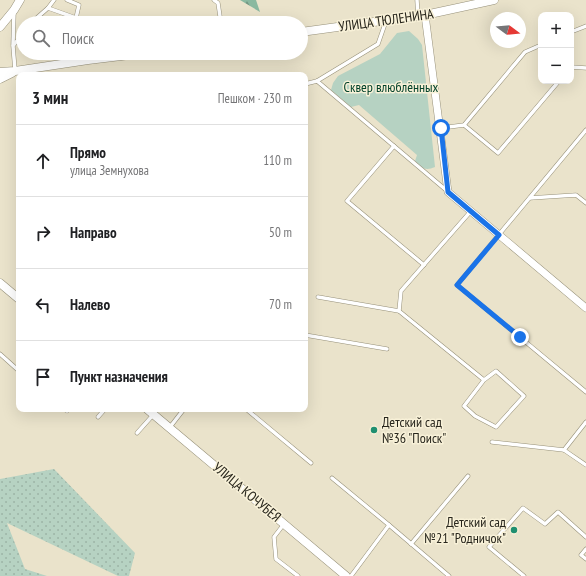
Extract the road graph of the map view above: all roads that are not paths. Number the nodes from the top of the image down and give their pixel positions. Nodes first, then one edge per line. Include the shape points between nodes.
1 (20, 0) edge
2 (54, 0) edge
3 (67, 0) edge
4 (214, 0) edge
5 (417, 0) edge
6 (494, 0) edge
7 (462, 4) edge
8 (48, 8) junction
9 (14, 10) junction
10 (38, 16) edge
11 (70, 16) edge
12 (76, 16) edge
13 (220, 16) edge
14 (422, 16) junction
15 (387, 20) junction
16 (586, 26) edge
17 (0, 28) edge
18 (308, 31) edge
19 (574, 31) edge
20 (16, 42) edge
21 (13, 46) junction
22 (538, 46) edge
23 (69, 60) edge
24 (574, 67) edge
25 (586, 68) edge
26 (0, 72) edge
27 (15, 72) junction
28 (0, 79) edge
29 (317, 81) junction
30 (308, 83) edge
31 (556, 84) edge
32 (464, 125) junction
33 (441, 128) junction
34 (586, 130) edge
35 (394, 146) junction
36 (448, 192) junction
37 (530, 198) junction
38 (586, 203) edge
39 (470, 211) junction
40 (499, 235) junction
41 (424, 264) junction
42 (0, 283) edge
43 (16, 296) edge
44 (318, 297) dead end
45 (586, 308) edge
46 (399, 311) junction
47 (308, 336) edge
48 (387, 349) dead end
49 (0, 354) edge
50 (16, 368) edge
51 (484, 380) junction
52 (586, 392) edge
53 (102, 412) edge
54 (150, 412) edge
55 (182, 412) edge
56 (250, 412) edge
57 (98, 417) dead end
58 (586, 422) edge
59 (170, 427) junction
60 (137, 432) dead end
61 (492, 442) dead end
62 (564, 450) junction
63 (311, 463) dead end
64 (586, 465) edge
65 (468, 476) dead end
66 (332, 478) dead end
67 (284, 524) junction
68 (389, 525) junction
69 (586, 537) edge
70 (411, 544) junction
71 (586, 549) edge
72 (586, 559) edge
73 (298, 576) edge
74 (346, 576) edge
75 (351, 576) edge
76 (449, 576) edge
77 (524, 576) edge

1 - 9 street
2 - 8 lane
3 - 12 lane via 79,5
4 - 13 lane via 218,3
5 - 14 lane
6 - 7 street, УЛИЦА ТЮЛЕНИНА
7 - 14 street, УЛИЦА ТЮЛЕНИНА
8 - 10 lane
8 - 11 lane
9 - 17 street
9 - 21 lane
14 - 15 street, УЛИЦА ТЮЛЕНИНА
14 - 33 street
15 - 18 street, УЛИЦА ТЮЛЕНИНА
15 - 29 lane via 378,44
16 - 19 lane
20 - 21 lane
21 - 27 lane
22 - 32 lane via 524,52
23 - 27 street
24 - 25 lane
26 - 27 street
27 - 28 street
29 - 30 lane
29 - 35 lane
31 - 32 lane via 498,153
32 - 33 lane
33 - 36 street
34 - 37 lane
35 - 36 lane
35 - 41 lane via 347,201
36 - 39 street
37 - 38 lane via 576,195
37 - 40 lane
39 - 40 street
39 - 41 lane
40 - 45 street
40 - 52 lane via 457,285
41 - 46 lane via 401,291
42 - 43 street
44 - 46 lane
46 - 51 lane
47 - 48 lane
49 - 50 lane
51 - 51 lane via 496,371 524,396 496,427 475,416 464,406
53 - 57 lane
54 - 59 street, УЛИЦА КОЧУБЕЯ
54 - 60 lane
55 - 59 lane
56 - 63 lane
58 - 62 lane
59 - 67 street, УЛИЦА КОЧУБЕЯ
61 - 62 lane
62 - 64 lane
65 - 70 lane
66 - 68 lane
67 - 73 lane via 274,537 276,559
67 - 74 street, УЛИЦА КОЧУБЕЯ
68 - 70 lane
68 - 75 lane
69 - 77 lane via 558,512 545,524 523,508 489,547
70 - 76 lane
71 - 72 lane via 581,555

